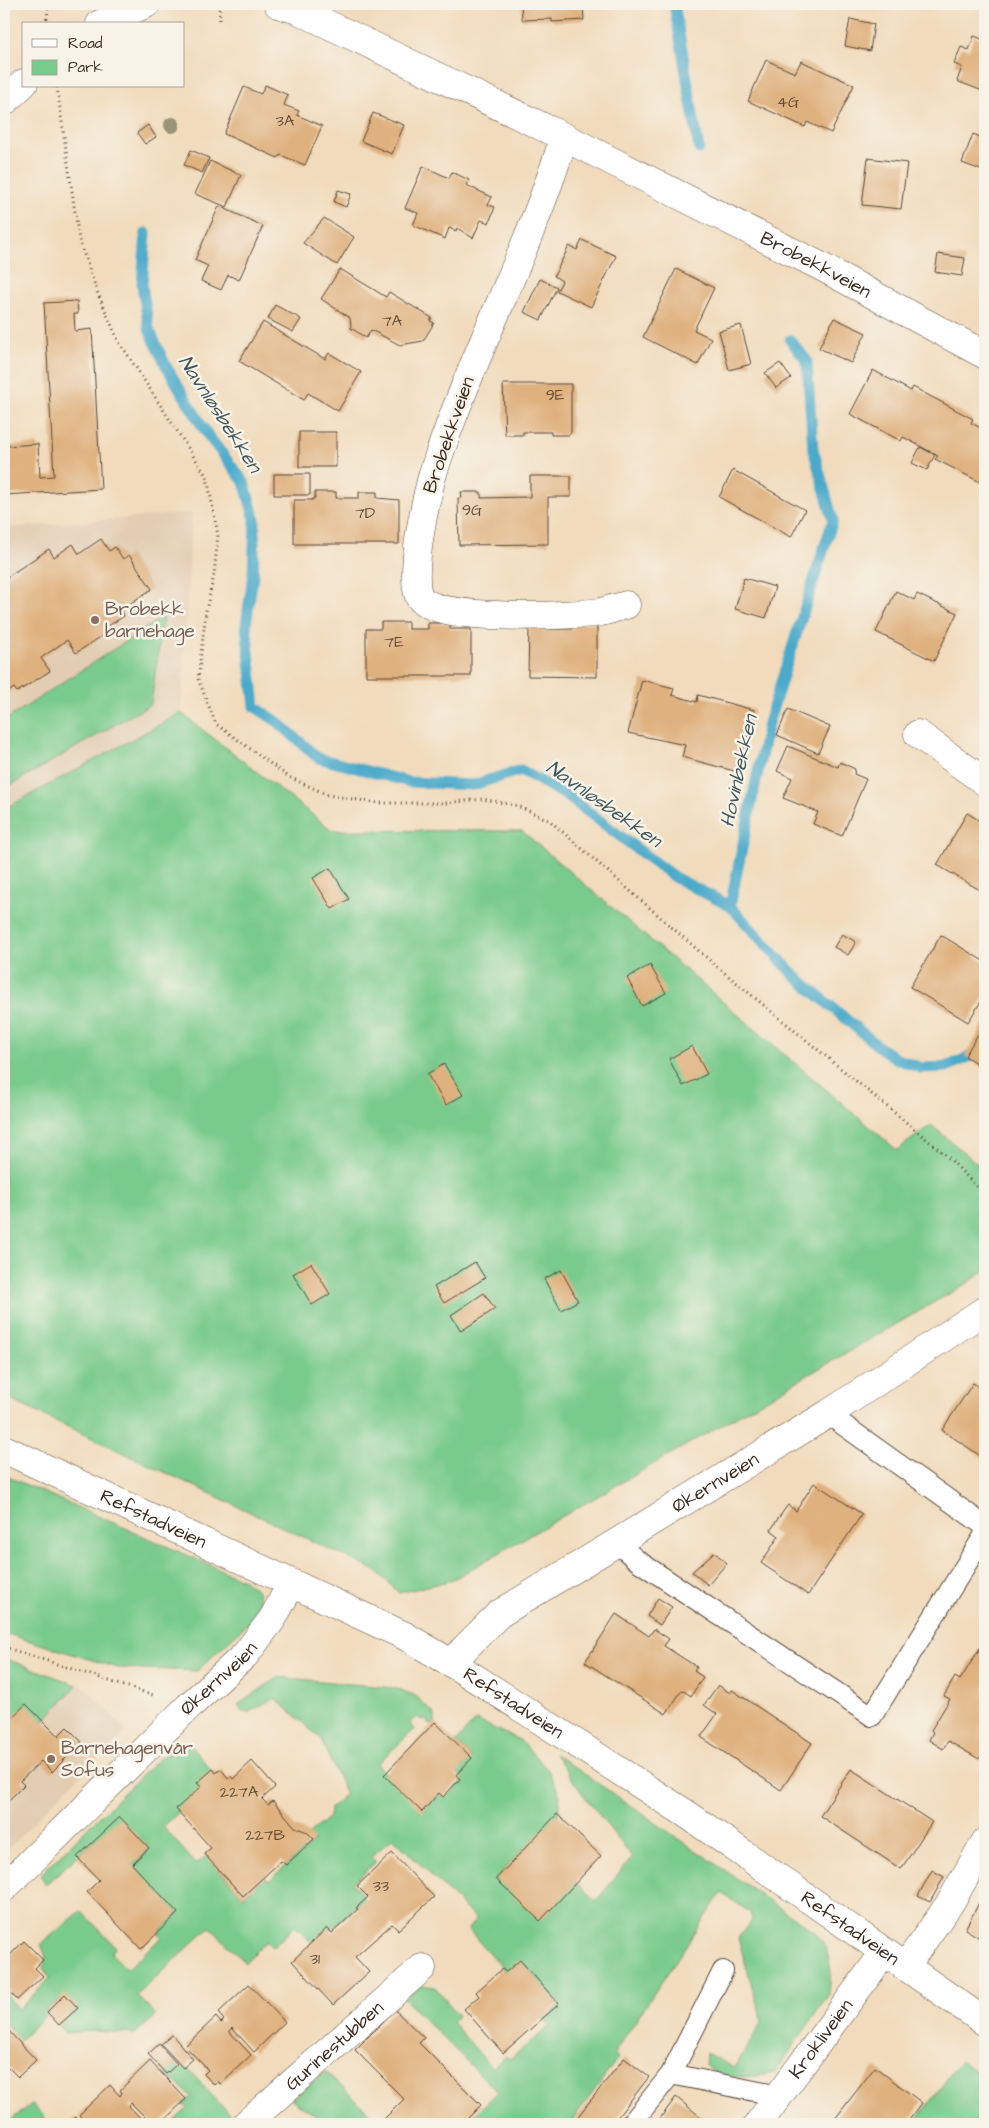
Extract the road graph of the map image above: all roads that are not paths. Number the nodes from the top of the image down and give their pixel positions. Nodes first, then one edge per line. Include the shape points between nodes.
1 (146, 4) edge
2 (278, 4) edge
3 (105, 22) edge
4 (22, 85) edge
5 (4, 102) edge
6 (564, 137) junction
7 (985, 355) edge
8 (626, 605) dead end
9 (918, 734) dead end
10 (985, 782) edge
11 (985, 1310) edge
12 (828, 1414) junction
13 (4, 1449) edge
14 (985, 1526) edge
15 (985, 1534) edge
16 (618, 1544) junction
17 (291, 1584) junction
18 (453, 1664) junction
19 (985, 1842) edge
20 (4, 1888) edge
21 (895, 1960) junction
22 (422, 1968) dead end
23 (722, 1971) dead end
24 (985, 2022) edge
25 (671, 2074) junction
26 (779, 2096) junction
27 (246, 2124) edge
28 (631, 2124) edge
29 (758, 2124) edge

1 - 3 street
2 - 6 street, Brobekkveien via 298,10
4 - 5 street
6 - 7 street, Brobekkveien via 820,266
6 - 8 street, Brobekkveien via 531,230 436,464 424,510 416,570 417,588 420,598 432,607 451,613 577,614
9 - 10 street
11 - 12 street, Økernveien
12 - 14 lane
12 - 16 street, Økernveien
13 - 17 street, Refstadveien
15 - 16 lane via 872,1716 638,1561
16 - 18 street, Økernveien via 499,1614
17 - 18 street, Refstadveien via 405,1636
17 - 20 street, Økernveien via 273,1618 245,1655 188,1706
18 - 21 street, Refstadveien via 688,1815
19 - 21 street, Krokliveien via 950,1903
21 - 24 street, Refstadveien
21 - 26 street, Krokliveien
22 - 27 street, Gurinestubben
23 - 25 lane
25 - 26 lane
25 - 28 lane
26 - 29 street, Krokliveien

